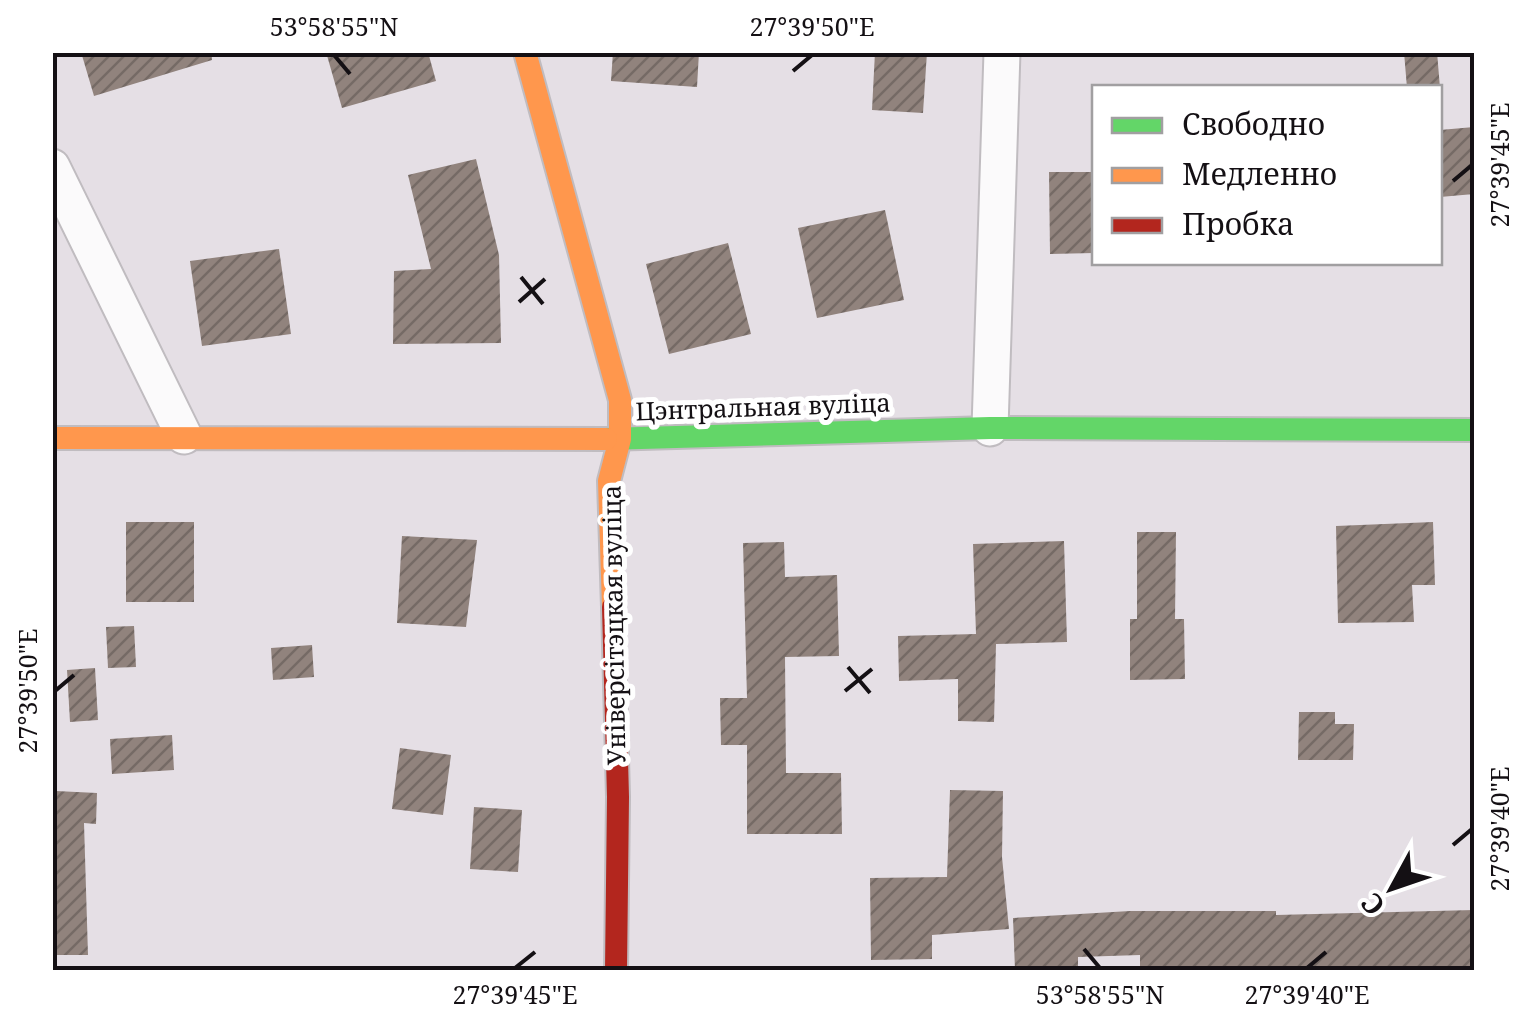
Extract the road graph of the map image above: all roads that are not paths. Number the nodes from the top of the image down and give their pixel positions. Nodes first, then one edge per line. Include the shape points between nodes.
1 (525, 52) edge
2 (1002, 52) edge
3 (52, 167) edge
4 (990, 428) junction
5 (1474, 430) edge
6 (184, 436) junction
7 (52, 438) edge
8 (620, 439) junction
9 (616, 970) edge

1 - 8 street, Універсітэцкая вуліца via 620,400
2 - 4 street
3 - 6 street
4 - 5 street, Цэнтральная вуліца
4 - 8 street, Цэнтральная вуліца
6 - 7 street, Цэнтральная вуліца
6 - 8 street, Цэнтральная вуліца
8 - 9 street, Універсітэцкая вуліца via 609,481

